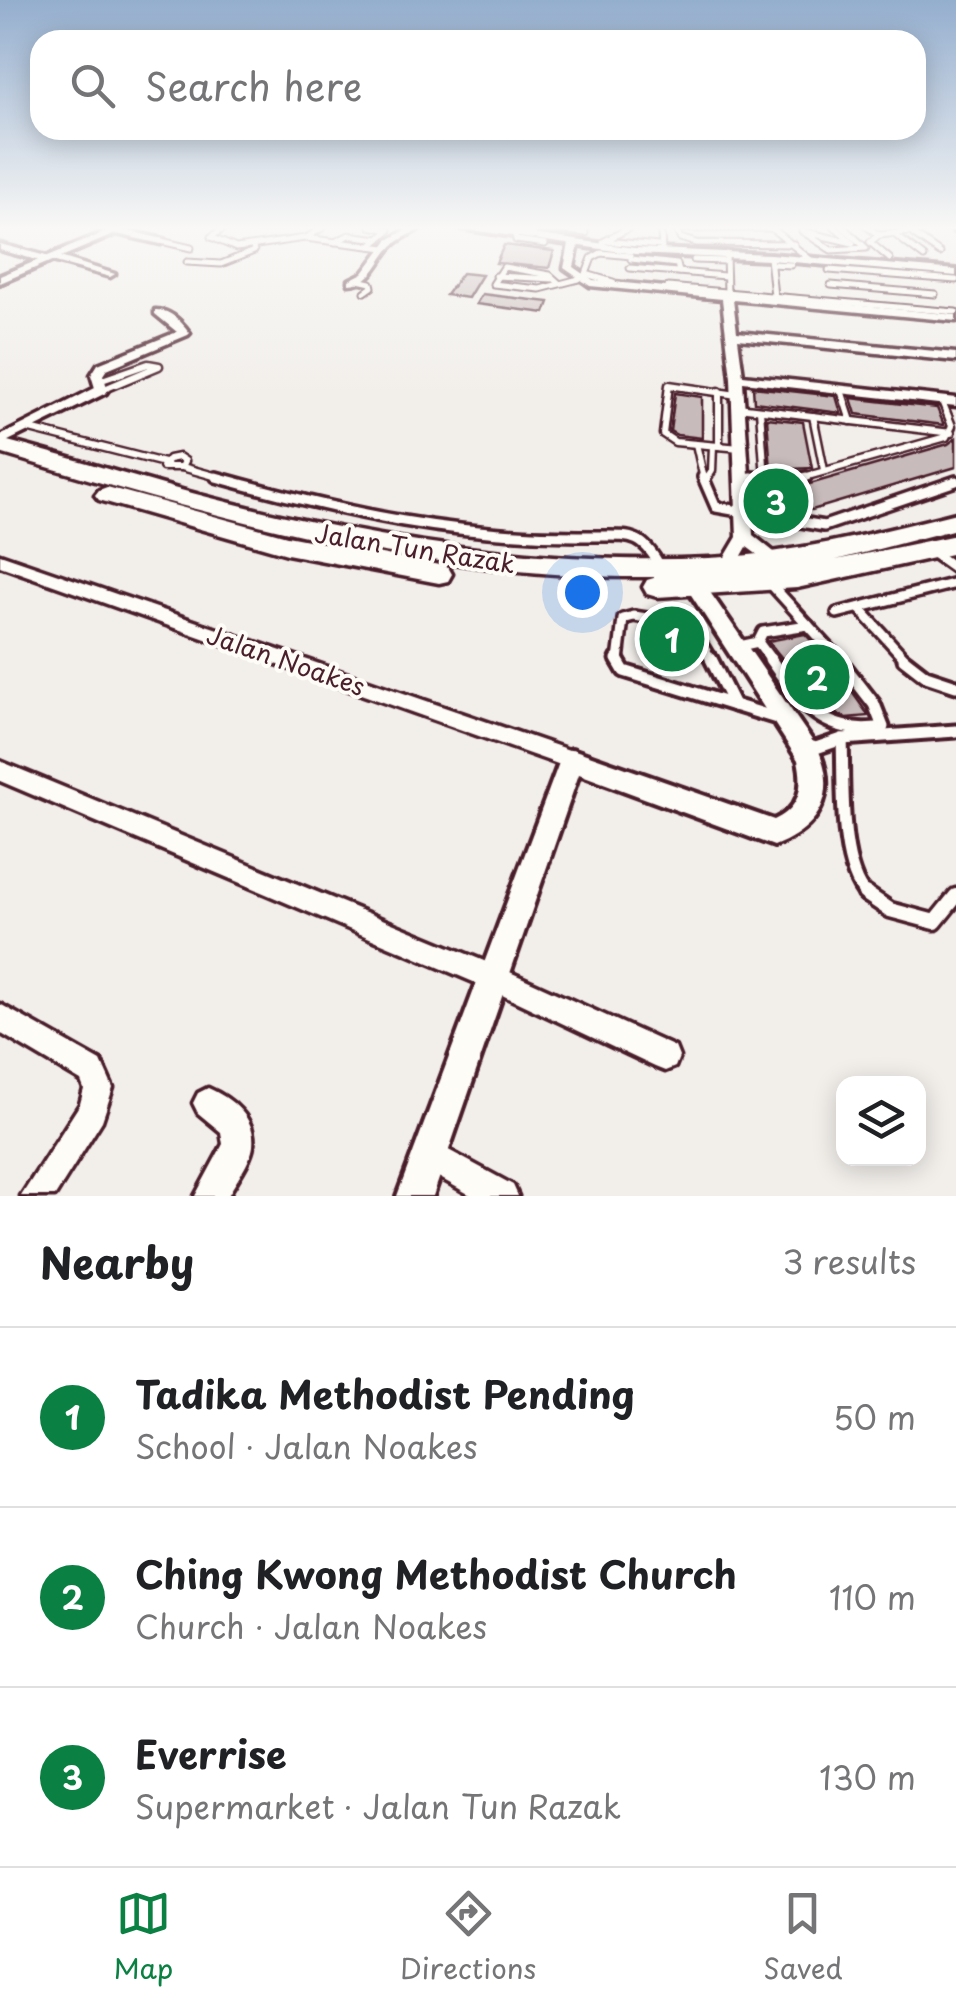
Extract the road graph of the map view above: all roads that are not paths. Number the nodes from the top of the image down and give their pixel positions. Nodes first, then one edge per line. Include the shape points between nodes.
1 (362, 282) edge
2 (602, 282) edge
3 (607, 282) edge
4 (628, 282) edge
5 (726, 282) edge
6 (772, 282) edge
7 (830, 282) edge
8 (928, 282) edge
9 (831, 285) junction
10 (628, 286) junction
11 (365, 292) dead end
12 (935, 294) junction
13 (727, 295) junction
14 (774, 296) junction
15 (837, 303) junction
16 (944, 311) junction
17 (158, 312) dead end
18 (956, 315) edge
19 (732, 335) junction
20 (956, 357) edge
21 (101, 386) junction
22 (841, 390) junction
23 (719, 391) junction
24 (738, 394) junction
25 (949, 402) edge
26 (760, 410) junction
27 (813, 416) junction
28 (851, 421) junction
29 (26, 428) junction
30 (951, 433) junction
31 (0, 444) edge
32 (696, 444) junction
33 (716, 446) junction
34 (740, 448) junction
35 (164, 463) joint
36 (0, 466) edge
37 (824, 470) junction
38 (742, 476) junction
39 (765, 478) junction
40 (708, 479) junction
41 (956, 481) edge
42 (744, 512) junction
43 (956, 521) edge
44 (745, 537) junction
45 (944, 548) edge
46 (0, 560) edge
47 (729, 564) junction
48 (956, 569) edge
49 (663, 570) junction
50 (772, 570) junction
51 (956, 583) edge
52 (696, 587) junction
53 (858, 608) junction
54 (837, 613) dead end
55 (808, 625) junction
56 (746, 644) junction
57 (956, 686) edge
58 (734, 705) junction
59 (786, 721) junction
60 (956, 732) edge
61 (842, 740) junction
62 (799, 742) junction
63 (572, 760) junction
64 (0, 771) edge
65 (814, 774) junction
66 (844, 782) junction
67 (956, 896) edge
68 (492, 978) junction
69 (0, 1018) edge
70 (665, 1057) dead end
71 (208, 1103) dead end
72 (430, 1154) junction
73 (37, 1196) edge
74 (211, 1196) edge
75 (415, 1196) edge
76 (502, 1196) edge

1 - 11 lane via 371,283
2 - 10 street
3 - 10 lane
4 - 10 lane
5 - 13 lane
6 - 14 lane
7 - 9 lane
8 - 12 lane
9 - 12 lane
9 - 15 lane
10 - 13 street
12 - 16 lane
13 - 14 lane
13 - 15 street
13 - 19 street
14 - 15 lane
15 - 16 lane
15 - 18 street
16 - 18 lane
17 - 21 street via 184,333 102,367
19 - 20 street
19 - 24 street
21 - 21 lane via 148,364 159,366
21 - 29 street
22 - 24 street
22 - 25 street
22 - 28 lane
23 - 24 lane
23 - 32 lane via 669,385 663,434
23 - 33 lane
24 - 26 lane
24 - 34 street
25 - 30 lane
26 - 27 lane
26 - 39 lane
27 - 28 lane
27 - 37 lane
28 - 30 lane
29 - 31 street
29 - 35 lane
30 - 37 lane
31 - 49 highway, Jalan Tun Razak via 297,528 408,551 521,566
32 - 33 lane
32 - 40 lane via 698,466
33 - 34 lane
33 - 40 lane
34 - 38 street
35 - 49 lane via 179,457 182,467 337,511 424,527 544,538 635,536
36 - 52 highway, Jalan Tun Razak via 397,569 520,584
37 - 39 lane via 794,480
38 - 39 lane
38 - 42 street
40 - 42 lane via 716,507
41 - 42 lane via 824,526
42 - 44 street
43 - 50 highway, Jalan Tun Razak
44 - 47 street
44 - 50 street
45 - 48 lane
45 - 50 highway, Jalan Tun Razak
46 - 63 street, Jalan Noakes
47 - 49 highway, Jalan Tun Razak
47 - 50 highway, Jalan Tun Razak
50 - 52 highway, Jalan Tun Razak
50 - 55 lane
51 - 53 lane
52 - 56 street
53 - 54 lane
53 - 57 lane via 916,672
55 - 56 lane via 763,632
55 - 56 lane via 867,696 883,727 829,727
56 - 59 street
58 - 58 lane via 624,671 617,660 623,619 690,625
58 - 59 lane
59 - 62 street
60 - 61 lane
61 - 62 lane via 816,748
61 - 66 lane
62 - 65 street
63 - 65 street via 774,833 792,828 812,802
63 - 68 street
64 - 68 street
65 - 66 lane
66 - 67 lane via 854,880 873,900 897,915 936,922
68 - 70 street
68 - 72 street
69 - 73 street via 92,1071 99,1088
71 - 74 street via 235,1124 238,1146
72 - 75 street
72 - 76 street

